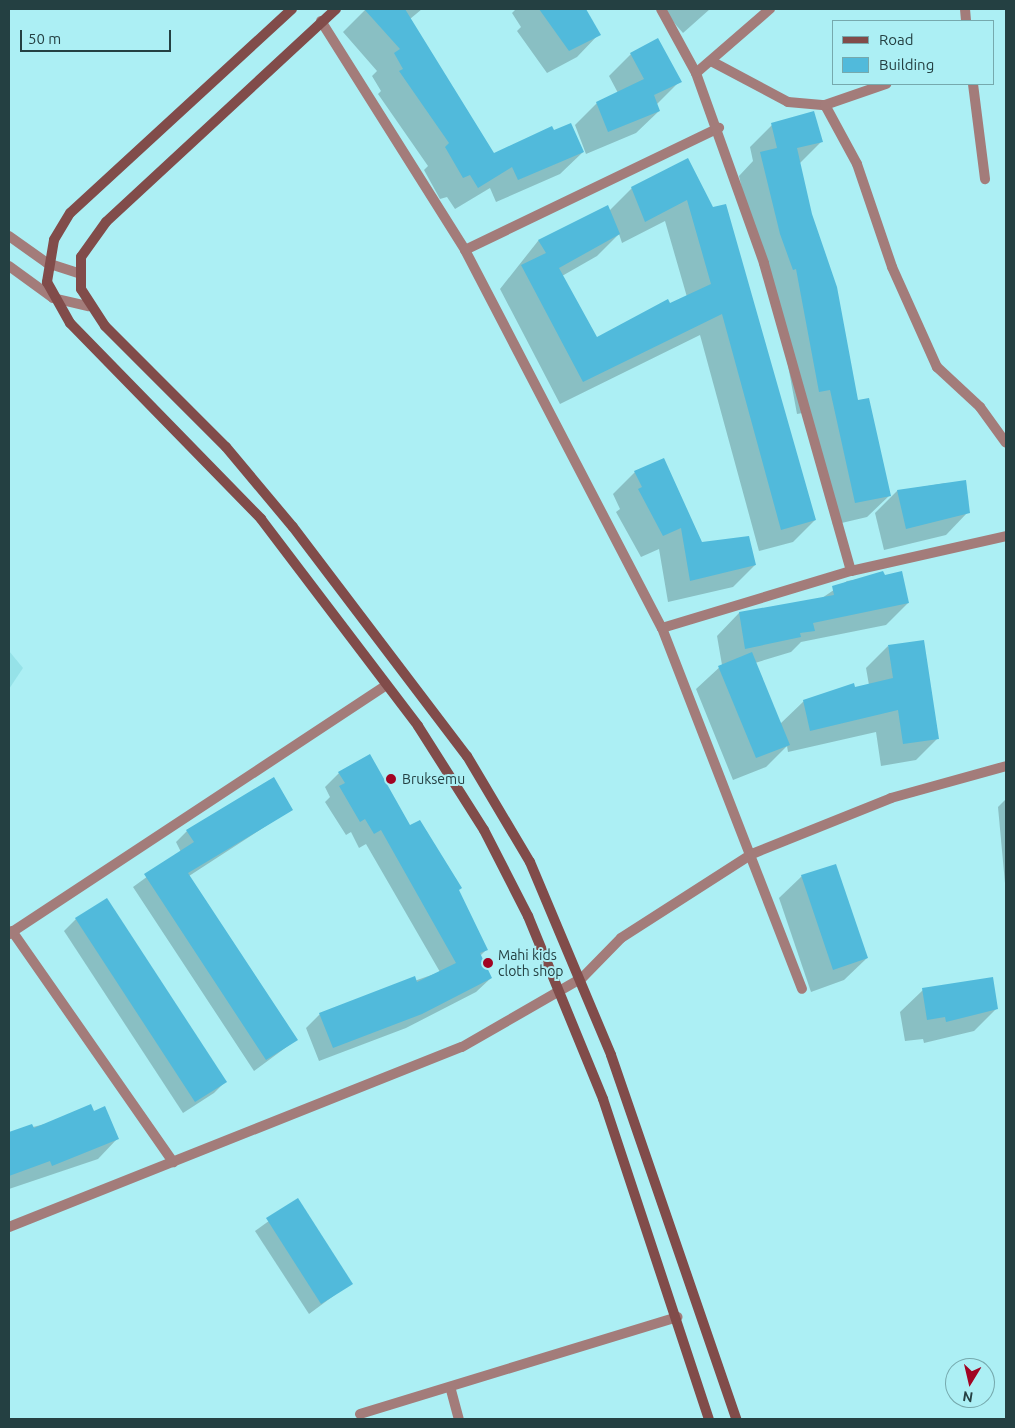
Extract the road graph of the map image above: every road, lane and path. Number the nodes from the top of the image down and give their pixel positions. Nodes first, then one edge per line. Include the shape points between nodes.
1 (336, 9) edge
2 (660, 9) edge
3 (770, 9) edge
4 (288, 10) edge
5 (322, 22) junction
6 (712, 61) junction
7 (696, 73) junction
8 (883, 85) edge
9 (973, 85) edge
10 (825, 105) junction
11 (719, 128) junction
12 (984, 178) dead end
13 (9, 236) edge
14 (466, 250) junction
15 (47, 263) junction
16 (9, 266) edge
17 (80, 274) junction
18 (53, 298) junction
19 (89, 306) junction
20 (1006, 443) edge
21 (1006, 536) edge
22 (851, 572) junction
23 (662, 628) junction
24 (386, 685) junction
25 (1006, 766) edge
26 (752, 854) junction
27 (11, 933) edge
28 (582, 978) junction
29 (802, 988) dead end
30 (560, 992) junction
31 (174, 1162) junction
32 (9, 1227) edge
33 (678, 1317) junction
34 (450, 1390) junction
35 (360, 1414) dead end
36 (459, 1419) edge
37 (709, 1419) edge
38 (736, 1419) edge

1 - 5 main road
2 - 7 street
3 - 6 street
4 - 15 main road via 103,178 70,213
5 - 14 street
5 - 17 main road via 106,222 87,244
6 - 7 street
6 - 10 street via 788,102
7 - 11 street
8 - 10 street
9 - 12 street
10 - 20 street via 857,164 892,267 937,367 980,407
11 - 14 street
11 - 22 street via 764,263
13 - 15 street
14 - 23 street
15 - 17 street
15 - 18 main road
16 - 18 street
17 - 19 main road
18 - 19 street
18 - 24 main road via 70,323 260,519
19 - 28 main road via 226,447 293,527 467,756 530,862
21 - 22 street
22 - 23 street
23 - 26 street
24 - 27 street
24 - 30 main road via 484,830
25 - 26 street via 891,798
26 - 28 street via 621,938
26 - 29 street
27 - 31 street
28 - 30 street
28 - 38 main road via 697,1296
30 - 31 street via 462,1047
30 - 33 main road via 640,1200
31 - 32 street
33 - 34 street
33 - 37 main road
34 - 35 street
34 - 36 street

